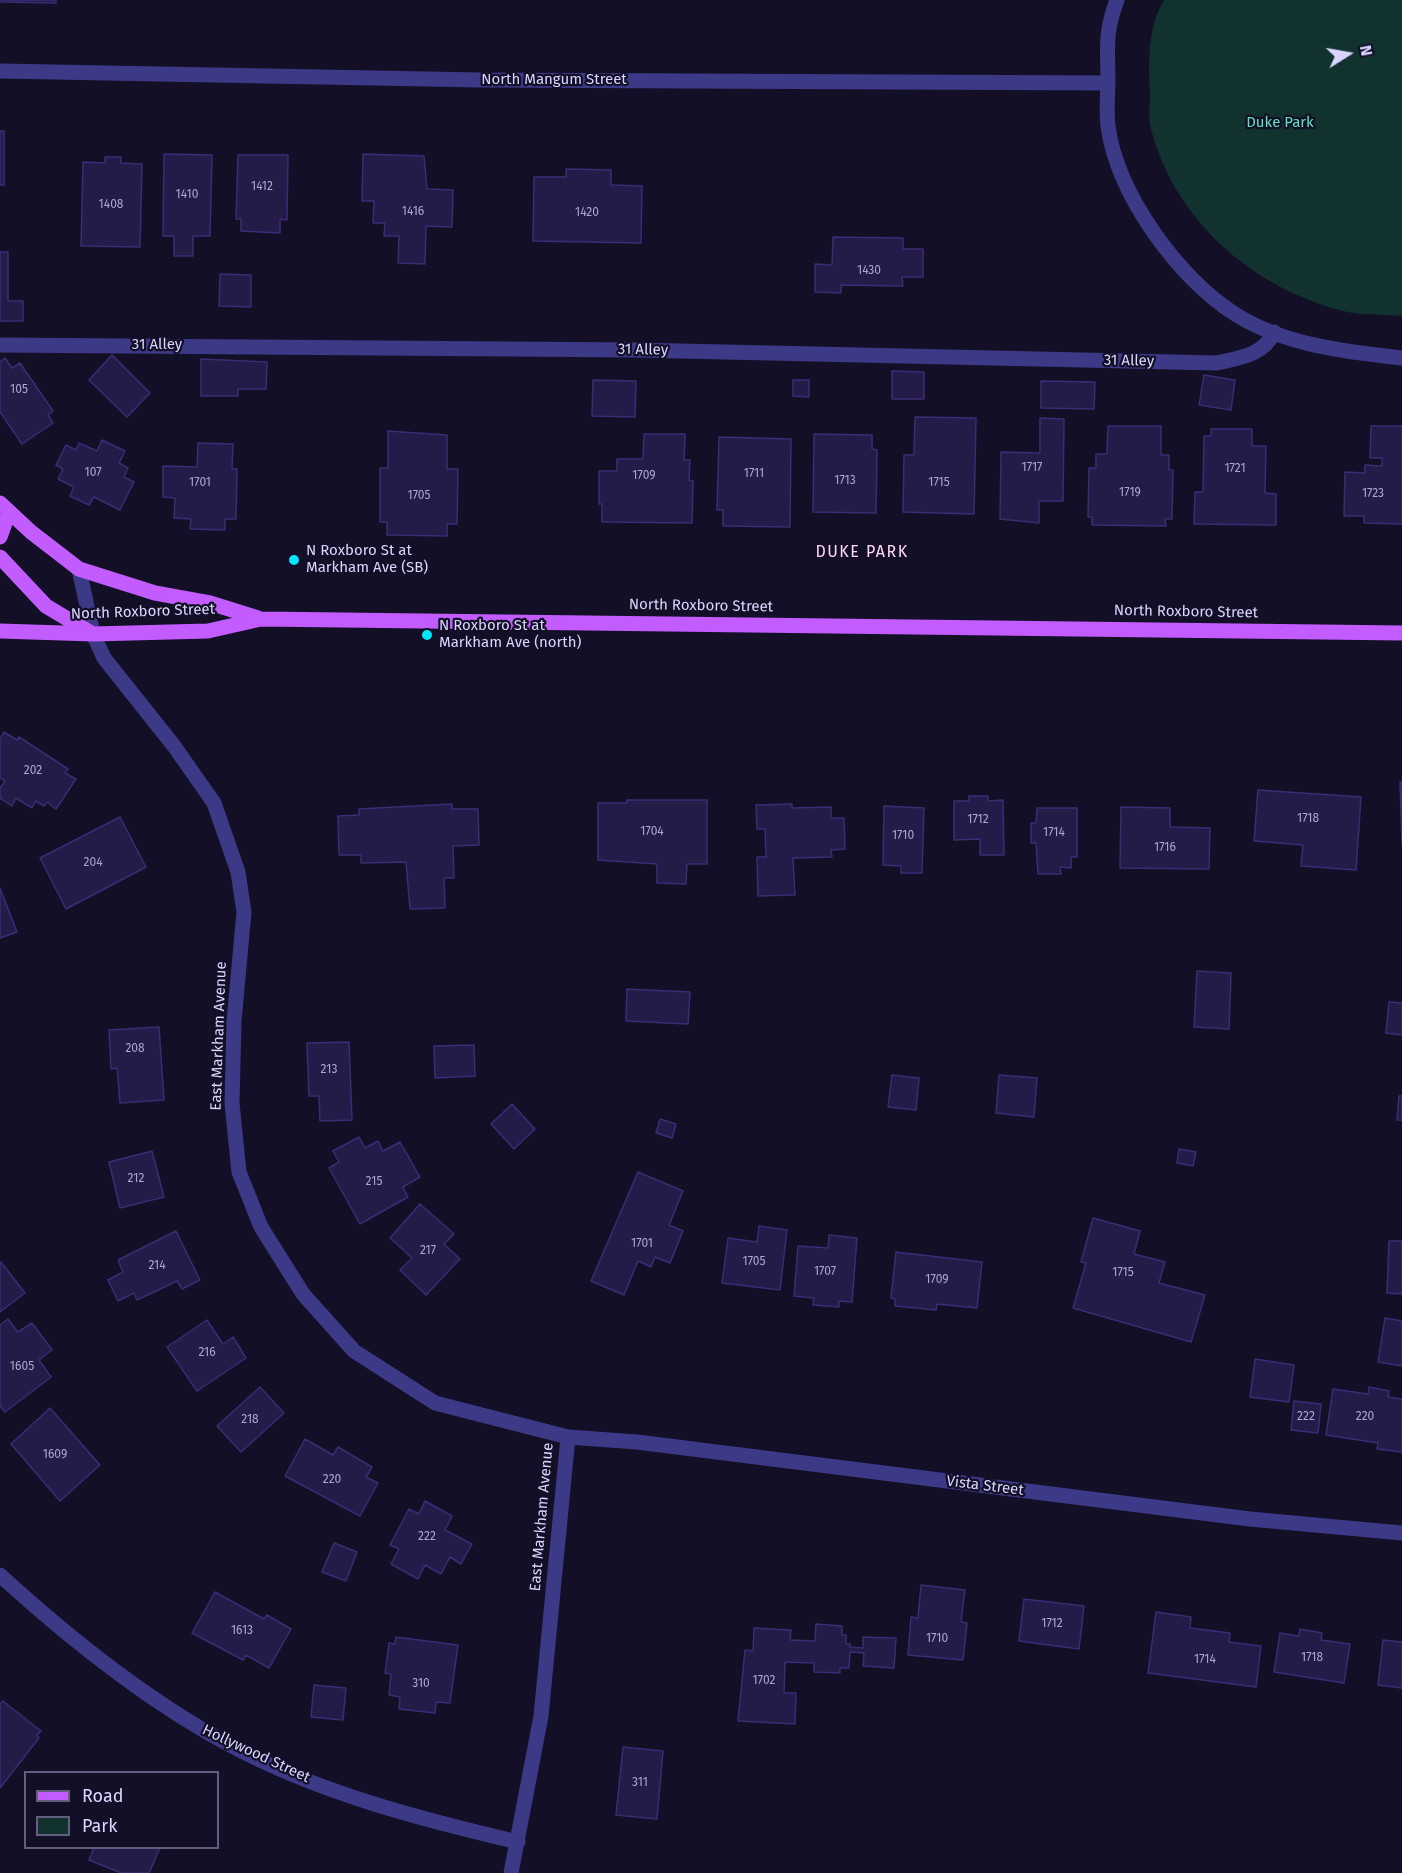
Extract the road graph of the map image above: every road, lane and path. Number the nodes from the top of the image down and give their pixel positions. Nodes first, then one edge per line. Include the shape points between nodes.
1 (1116, 0) edge
2 (0, 71) edge
3 (1108, 83) junction
4 (1274, 332) junction
5 (0, 345) edge
6 (1402, 358) edge
7 (4, 508) edge
8 (0, 537) edge
9 (0, 557) edge
10 (79, 569) junction
11 (261, 619) junction
12 (0, 631) edge
13 (1402, 633) edge
14 (93, 634) junction
15 (568, 1437) junction
16 (1402, 1533) edge
17 (0, 1575) edge
18 (518, 1842) junction
19 (511, 1873) edge

1 - 3 street via 1107,27
2 - 3 street, North Mangum Street via 481,80
3 - 4 street via 1108,126 1116,162 1152,230 1201,285 1234,314
4 - 5 street, 31 Alley via 1269,345 1246,357 1217,363 566,349
4 - 6 street via 1336,349
7 - 8 main road
7 - 10 main road
9 - 14 main road via 46,606
10 - 11 main road via 155,593 210,603
10 - 14 street, East Markham Avenue
11 - 13 main road, North Roxboro Street
11 - 14 main road, North Roxboro Street via 208,631
12 - 14 main road, North Roxboro Street
14 - 15 street, East Markham Avenue via 114,673 174,746 214,803 238,872 244,912 234,1021 232,1103 239,1172 261,1227 303,1294 354,1351 435,1402
15 - 16 street, Vista Street via 637,1442 1250,1519
15 - 18 street, East Markham Avenue via 541,1716
17 - 18 street, Hollywood Street via 65,1635 187,1721 232,1746 399,1812
18 - 19 street, East Markham Avenue

